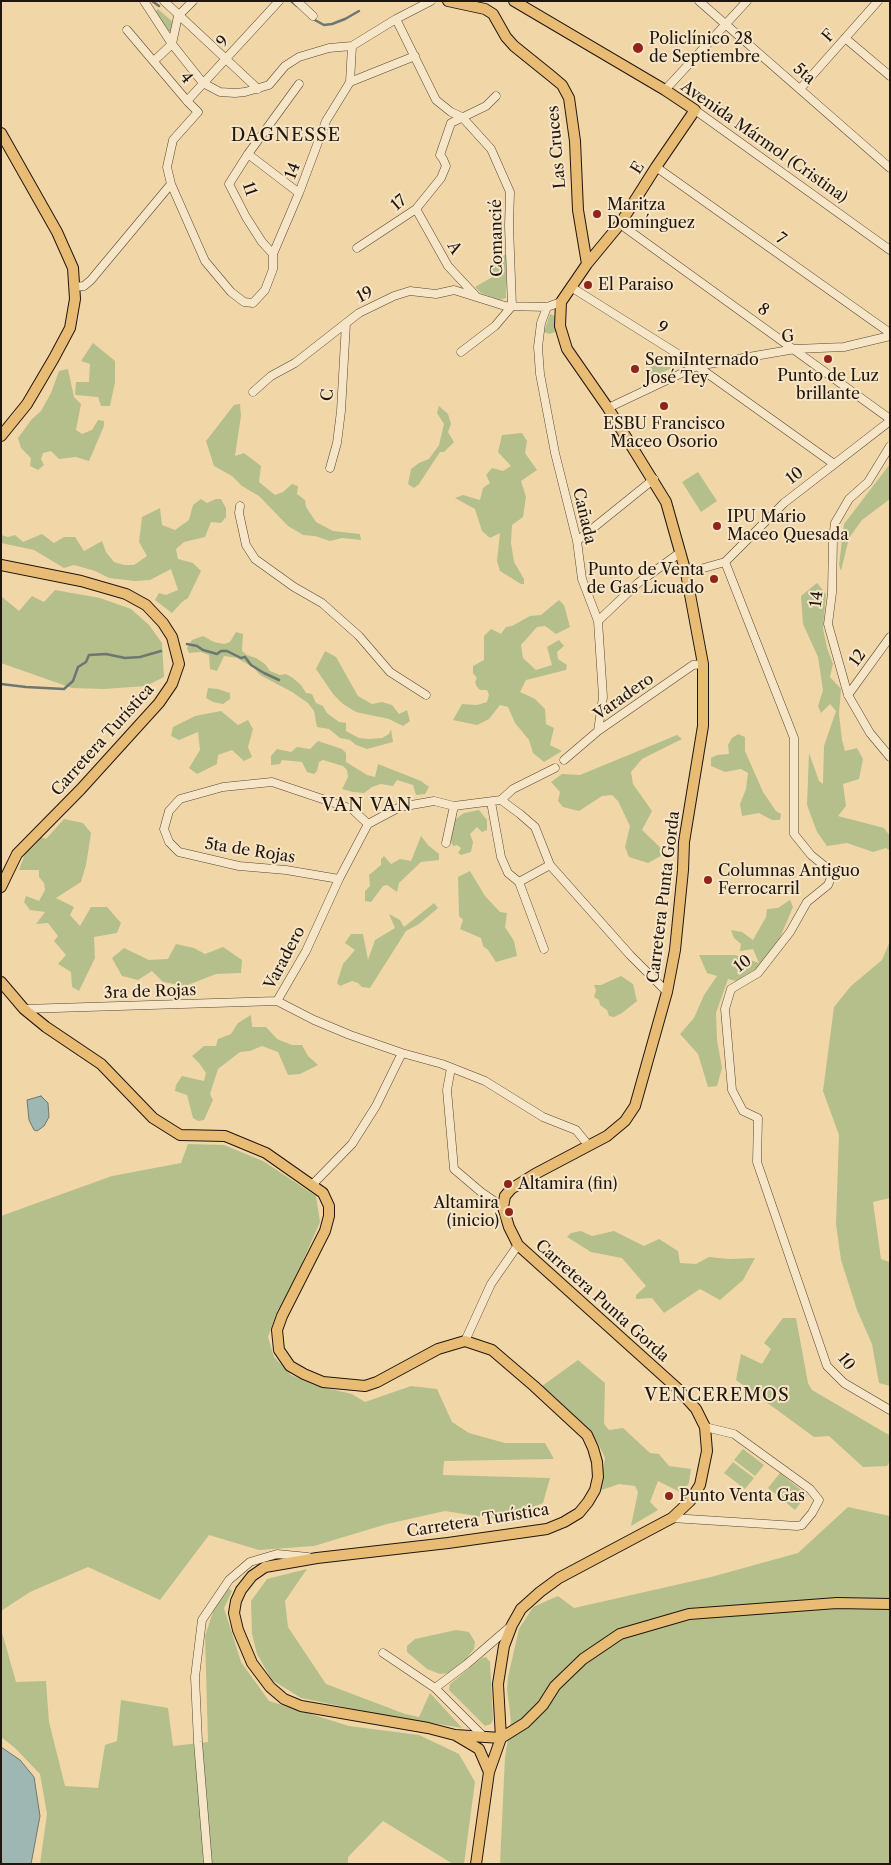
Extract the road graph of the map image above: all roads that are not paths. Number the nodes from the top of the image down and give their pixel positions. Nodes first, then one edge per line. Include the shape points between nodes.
1 (144, 1) edge
2 (164, 1) edge
3 (192, 1) edge
4 (279, 1) edge
5 (297, 1) edge
6 (432, 1) edge
7 (448, 1) edge
8 (698, 1) edge
9 (747, 1) edge
10 (878, 1) edge
11 (519, 2) edge
12 (466, 3) edge
13 (178, 16) junction
14 (313, 16) dead end
15 (396, 19) junction
16 (725, 24) junction
17 (127, 30) dead end
18 (845, 38) junction
19 (172, 44) junction
20 (352, 46) junction
21 (415, 56) junction
22 (225, 59) junction
23 (154, 61) junction
24 (890, 76) edge
25 (350, 82) junction
26 (203, 83) junction
27 (299, 84) dead end
28 (258, 89) junction
29 (800, 89) junction
30 (665, 90) junction
31 (496, 96) dead end
32 (186, 100) junction
33 (695, 110) junction
34 (462, 117) junction
35 (1, 132) edge
36 (248, 154) junction
37 (656, 167) junction
38 (890, 168) edge
39 (171, 184) junction
40 (299, 193) junction
41 (416, 208) junction
42 (620, 224) junction
43 (357, 248) dead end
44 (890, 250) edge
45 (273, 254) junction
46 (587, 264) junction
47 (74, 287) junction
48 (571, 287) junction
49 (476, 296) junction
50 (561, 302) junction
51 (512, 306) junction
52 (547, 307) junction
53 (346, 323) junction
54 (890, 335) edge
55 (795, 349) junction
56 (461, 352) dead end
57 (697, 366) junction
58 (253, 392) dead end
59 (608, 408) junction
60 (890, 420) edge
61 (1, 436) edge
62 (890, 446) edge
63 (834, 464) junction
64 (330, 468) dead end
65 (654, 479) junction
66 (240, 506) dead end
67 (577, 541) junction
68 (681, 552) junction
69 (725, 562) junction
70 (1, 565) edge
71 (686, 573) junction
72 (598, 621) junction
73 (890, 637) edge
74 (703, 664) junction
75 (426, 694) dead end
76 (848, 695) junction
77 (598, 731) junction
78 (890, 757) edge
79 (564, 760) dead end
80 (555, 768) dead end
81 (500, 800) junction
82 (492, 802) junction
83 (454, 806) junction
84 (368, 824) junction
85 (446, 843) dead end
86 (550, 865) junction
87 (339, 879) junction
88 (519, 882) junction
89 (1, 887) edge
90 (544, 950) dead end
91 (1, 982) edge
92 (668, 992) junction
93 (277, 1002) junction
94 (24, 1009) junction
95 (402, 1053) junction
96 (451, 1068) junction
97 (589, 1146) junction
98 (312, 1185) junction
99 (503, 1207) junction
100 (518, 1246) junction
101 (465, 1340) junction
102 (890, 1410) edge
103 (705, 1427) junction
104 (672, 1518) junction
105 (317, 1558) junction
106 (890, 1604) edge
107 (512, 1625) junction
108 (383, 1652) dead end
109 (435, 1688) junction
110 (455, 1735) junction
111 (484, 1737) junction
112 (501, 1738) junction
113 (489, 1772) junction
114 (208, 1864) edge
115 (476, 1864) edge

1 - 19 street
2 - 13 street
3 - 13 street
4 - 22 street, 9
5 - 14 street
6 - 15 street
7 - 12 main road, Las Cruces
8 - 16 street, 5ta
9 - 16 street
10 - 18 street, F
11 - 30 main road, Avenida Mármol (Cristina)
12 - 46 main road, Las Cruces via 493,14 514,46 562,85 569,98 576,142 578,210
13 - 19 street
13 - 22 street
15 - 20 street
15 - 21 street, Comancié
16 - 29 street, 5ta
16 - 30 street
17 - 23 street, 4
18 - 24 street
18 - 29 street, F
19 - 23 street
19 - 26 street
20 - 25 street, 14
20 - 28 street via 329,48 299,57 285,66 269,85
21 - 25 street
21 - 34 street, Comancié via 438,103
22 - 26 street, 9
22 - 28 street
23 - 32 street, 4
25 - 40 street, 14 via 326,121
26 - 28 street via 220,92
26 - 32 street, 9
27 - 36 street, 11
29 - 38 street, 5ta
30 - 33 main road, Avenida Mármol (Cristina)
31 - 34 street via 486,106
32 - 39 street, 4 via 198,112 173,140 168,167
33 - 37 main road, E
33 - 44 street, Avenida Mármol (Cristina)
34 - 41 street, 17 via 451,123 440,155 446,166 441,178
34 - 51 street, Comancié via 491,149 510,192
35 - 47 main road via 57,232 73,268
36 - 40 street
36 - 45 street, 11 via 229,184 251,225
37 - 42 main road, E
37 - 54 street, 7
39 - 45 street, 14 via 205,261 230,292 244,302 254,303 265,290 273,269
39 - 47 street via 91,280 84,286
40 - 45 street, 14
41 - 43 street, 17
41 - 49 street, A via 448,266
42 - 46 main road, E
42 - 55 street, 8
46 - 48 main road
47 - 61 main road via 70,328 27,404
48 - 50 main road
48 - 57 street, 9
49 - 51 street, 19
49 - 53 street, 19 via 454,290 436,294 410,291 359,313
50 - 52 street
50 - 59 main road, Carretera Punta Gorda via 560,326 567,349
51 - 52 street
51 - 56 street via 495,326
52 - 67 street, Cañada via 538,347 540,374
53 - 58 street, 19
53 - 64 street, C via 341,411
54 - 55 street, G via 844,347
55 - 57 street, G
55 - 60 street, 8
57 - 59 street, G
57 - 63 street, 9
59 - 65 main road, Carretera Punta Gorda
60 - 63 street, 10
62 - 76 street, 14 via 868,482 848,499 835,523 828,624
63 - 69 street, 10 via 784,502
65 - 67 street
65 - 68 main road, Carretera Punta Gorda via 666,502
66 - 75 street via 246,545 255,559 322,603 359,636 390,672
67 - 72 street, Cañada via 582,579
68 - 71 main road, Carretera Punta Gorda
68 - 72 street via 638,582
69 - 71 street, 10
69 - 102 street, 10 via 794,738 794,834 833,873 828,885 807,902 790,932 758,973 731,989 725,1009 732,1090 743,1111 758,1118 757,1162 827,1366 844,1383
70 - 89 main road, Carretera Turística via 81,581 126,594 146,605 172,637 179,664 172,684 159,703 17,854
71 - 74 main road, Carretera Punta Gorda
72 - 77 street, Cañada via 603,697
73 - 76 street, 12
74 - 77 street, Varadero via 693,665
74 - 92 main road, Carretera Punta Gorda via 703,726 684,842 675,950
76 - 78 street, 14 via 870,733
77 - 79 street, Varadero
80 - 81 street
81 - 82 street
81 - 86 street via 535,827
82 - 83 street
82 - 88 street via 501,856 508,873
83 - 84 street via 434,801 400,807
83 - 85 street
84 - 87 street, Varadero
84 - 87 street, 5ta de Rojas via 352,809 272,782 224,787 180,799 169,811 164,828 179,852 239,866
86 - 88 street
86 - 92 street via 630,955
87 - 93 street, Varadero via 306,951
88 - 90 street
91 - 94 main road
92 - 97 main road, Carretera Punta Gorda via 635,1106 625,1122
93 - 94 street, 3ra de Rojas
93 - 95 street, Varadero via 314,1020
94 - 98 main road via 101,1064 153,1118 180,1135 225,1136 266,1153
95 - 96 street, Varadero
95 - 98 street via 376,1106 352,1144
96 - 97 street, Varadero via 485,1081 544,1117 576,1130
96 - 99 street via 447,1090 454,1169
97 - 99 main road, Carretera Punta Gorda via 511,1189 505,1196
98 - 101 main road via 323,1193 329,1206 329,1216 278,1330 279,1350 290,1366 324,1382 365,1386 438,1349
99 - 100 main road, Carretera Punta Gorda
100 - 101 street via 491,1284
100 - 103 main road, Carretera Punta Gorda via 678,1388 696,1409
101 - 105 main road, Carretera Turística via 492,1350 587,1435 598,1462 595,1490 588,1502 564,1522 547,1529
103 - 104 main road, Carretera Punta Gorda via 707,1451 700,1486
103 - 104 street via 734,1434 810,1489 819,1500 802,1525 797,1526
104 - 107 main road, Carretera Punta Gorda via 559,1578 521,1609
105 - 110 main road, Carretera Turística via 265,1567 241,1590 234,1613 244,1646 260,1675 284,1699 301,1706
105 - 114 street via 277,1554 250,1562 229,1580 202,1620 195,1677
106 - 112 main road via 837,1603 689,1614 620,1634 583,1659 555,1686 525,1724
107 - 109 street
107 - 112 main road, Carretera Punta Gorda via 504,1646 498,1684
108 - 109 street
109 - 111 street
110 - 111 main road, Carretera Turística
110 - 113 main road via 479,1750
111 - 112 main road, Carretera Turística
112 - 113 main road
113 - 115 main road

